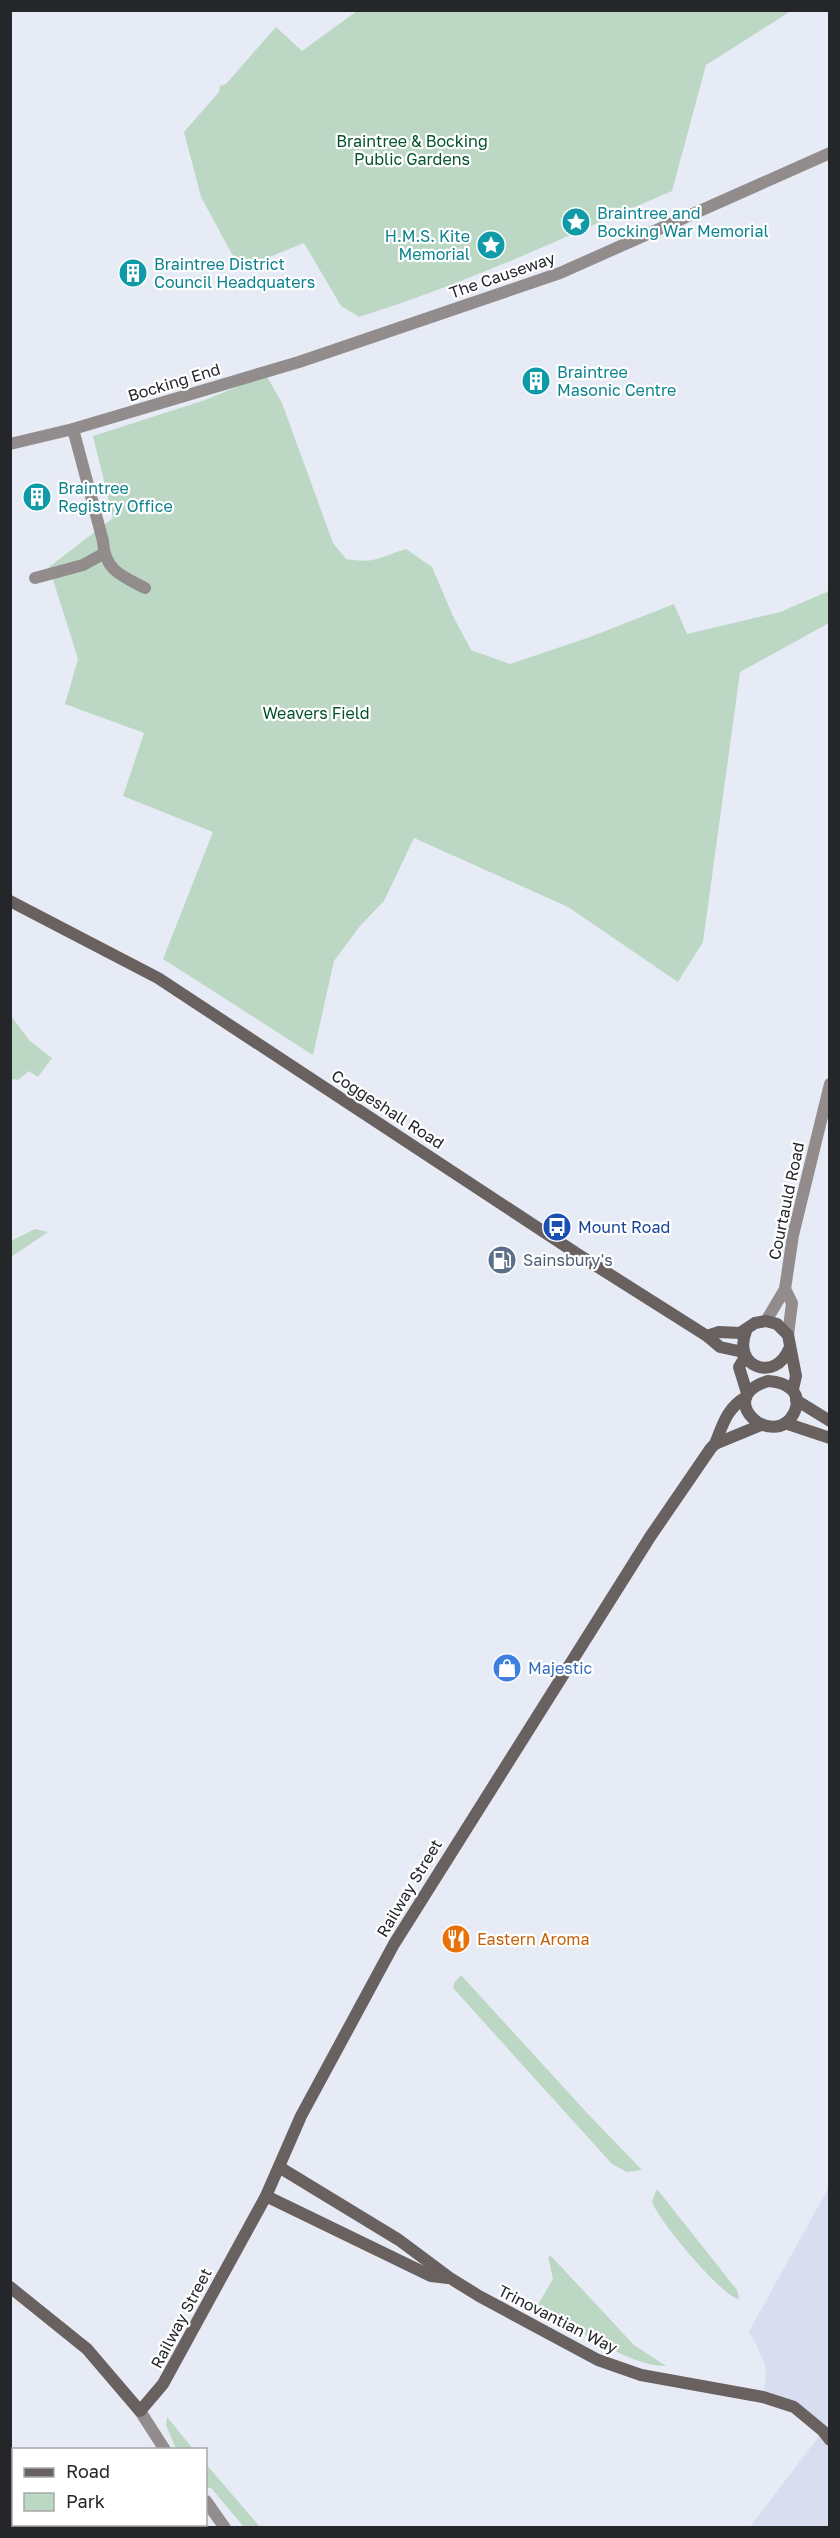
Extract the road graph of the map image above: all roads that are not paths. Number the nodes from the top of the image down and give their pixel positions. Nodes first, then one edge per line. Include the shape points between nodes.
1 (830, 153) edge
2 (346, 346) joint
3 (73, 429) junction
4 (10, 444) edge
5 (103, 554) junction
6 (35, 578) dead end
7 (145, 588) dead end
8 (10, 901) edge
9 (830, 1084) edge
10 (785, 1289) junction
11 (766, 1321) junction
12 (746, 1331) junction
13 (788, 1335) junction
14 (707, 1336) junction
15 (789, 1349) junction
16 (744, 1354) junction
17 (746, 1395) junction
18 (794, 1395) junction
19 (830, 1421) edge
20 (785, 1423) junction
21 (761, 1425) junction
22 (830, 1438) edge
23 (715, 1444) junction
24 (279, 2168) junction
25 (266, 2196) junction
26 (450, 2278) junction
27 (10, 2287) edge
28 (140, 2411) junction
29 (830, 2439) edge
30 (164, 2448) edge
31 (207, 2502) edge
32 (225, 2528) edge

1 - 2 street, The Causeway via 560,273
2 - 3 street, Bocking End
3 - 4 street, Bocking End
3 - 5 street via 103,541
5 - 6 street via 83,565
5 - 7 street via 122,577
8 - 14 main road, Coggeshall Road via 158,978
9 - 10 street, Courtauld Road via 793,1235
10 - 11 street, Courtauld Road
10 - 13 street via 792,1303
11 - 12 main road via 755,1323
11 - 13 main road via 777,1324
12 - 14 main road
12 - 16 main road via 742,1341
13 - 15 main road
14 - 16 main road, Coggeshall Road via 720,1347
15 - 16 main road via 774,1367 758,1367
15 - 18 main road via 796,1376
16 - 17 main road via 739,1367
17 - 18 main road via 752,1387 768,1381 783,1382
17 - 21 main road via 751,1417
17 - 23 main road, Railway Street via 726,1416
18 - 19 main road
18 - 20 main road via 794,1413
20 - 21 main road
20 - 22 main road
21 - 23 main road
23 - 24 main road, Railway Street via 663,1517 394,1944 301,2116
24 - 25 main road, Railway Street
24 - 26 main road, Trinovantian Way via 399,2240
25 - 26 main road, Trinovantian Way via 431,2276
25 - 28 main road, Railway Street via 164,2384
26 - 29 main road, Trinovantian Way via 618,2368 763,2397 794,2407
27 - 28 main road via 87,2349
28 - 30 street
31 - 32 street

